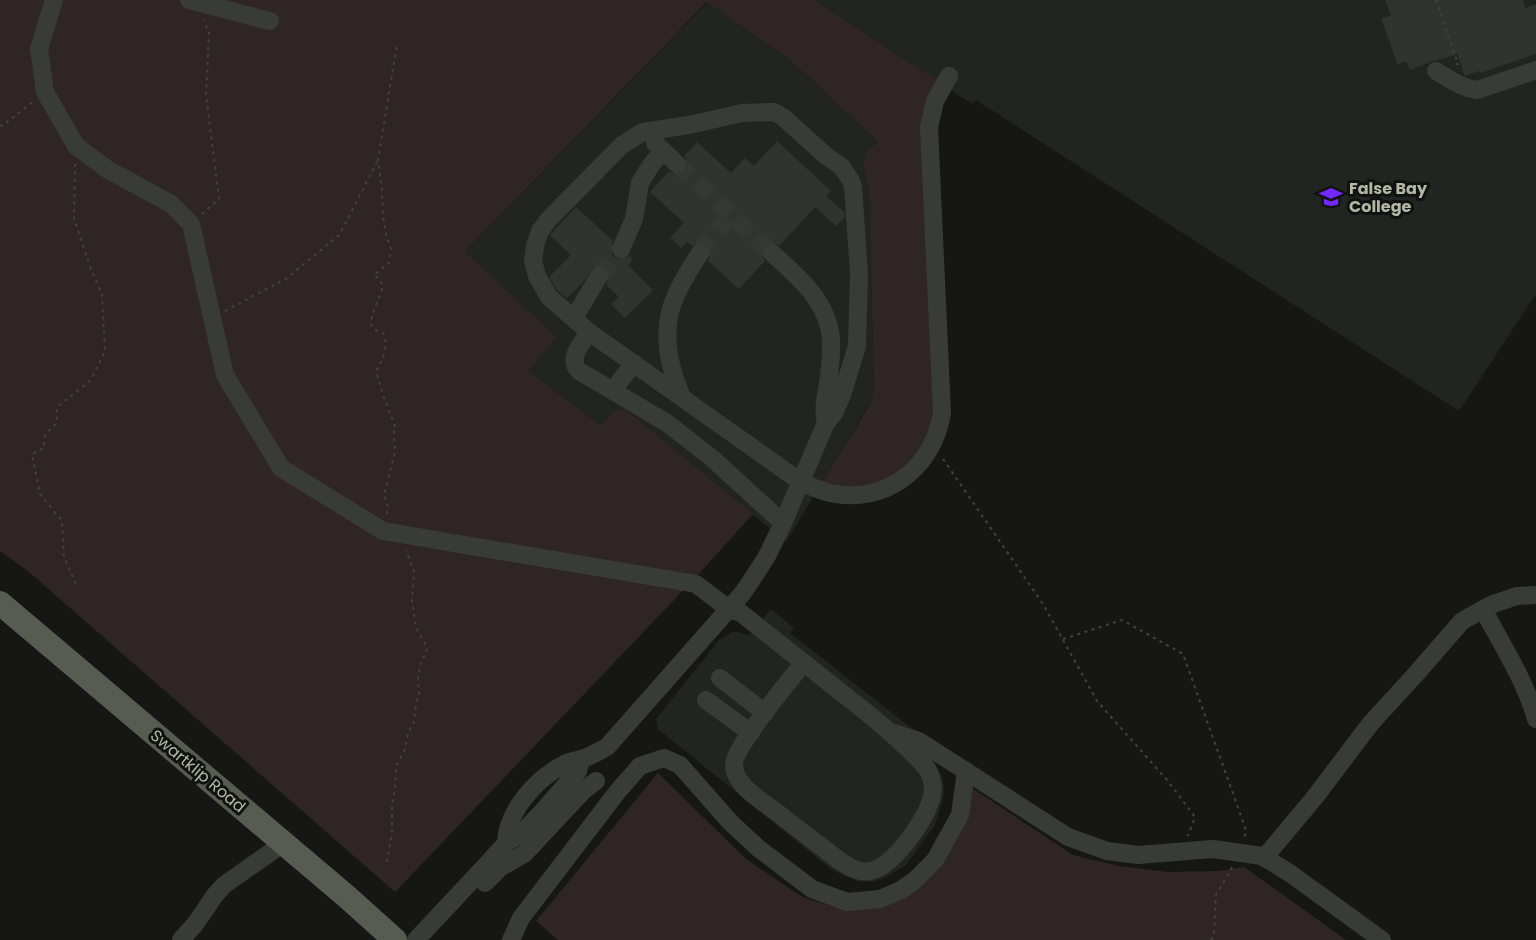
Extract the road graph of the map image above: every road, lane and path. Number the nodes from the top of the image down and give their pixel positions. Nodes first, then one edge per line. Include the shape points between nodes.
1 (54, 0) edge
2 (1436, 0) edge
3 (191, 1) edge
4 (270, 21) dead end
5 (397, 44) dead end
6 (1536, 70) edge
7 (1436, 71) joint
8 (950, 76) dead end
9 (45, 92) junction
10 (0, 124) edge
11 (643, 132) junction
12 (76, 147) junction
13 (663, 151) junction
14 (378, 160) junction
15 (677, 164) tunnel mouth
16 (191, 224) junction
17 (621, 249) tunnel mouth
18 (700, 253) tunnel mouth
19 (772, 253) tunnel mouth
20 (599, 276) tunnel mouth
21 (212, 318) junction
22 (574, 318) junction
23 (589, 332) junction
24 (634, 363) junction
25 (613, 390) junction
26 (682, 399) junction
27 (826, 423) junction
28 (943, 459) dead end
29 (801, 482) junction
30 (783, 523) junction
31 (383, 531) junction
32 (406, 548) dead end
33 (75, 584) dead end
34 (1536, 595) edge
35 (0, 603) edge
36 (729, 609) junction
37 (1483, 609) junction
38 (1063, 639) junction
39 (804, 663) junction
40 (720, 678) dead end
41 (706, 700) dead end
42 (765, 713) junction
43 (1536, 719) edge
44 (892, 732) junction
45 (751, 733) junction
46 (607, 747) junction
47 (966, 771) junction
48 (284, 843) junction
49 (1183, 850) junction
50 (1241, 853) junction
51 (1264, 858) junction
52 (387, 862) dead end
53 (182, 940) edge
54 (395, 940) edge
55 (416, 940) edge
56 (432, 940) edge
57 (511, 940) edge
58 (1211, 940) edge
59 (1382, 940) edge

1 - 9 street via 39,49
2 - 7 path via 1458,64
3 - 4 street
3 - 16 path via 209,32 206,94 219,199
5 - 14 path
6 - 7 street via 1477,90
8 - 29 street via 935,101 929,127 942,402 937,434 916,468 881,490 836,495
9 - 10 path
9 - 12 street
11 - 13 street
11 - 22 street via 622,145 540,231 532,261 537,276 549,297
11 - 27 street via 742,113 774,112 848,175 853,187 859,273 857,346 842,395
12 - 16 street via 171,204
12 - 33 path via 74,218 102,294 105,351 91,380 57,407 57,422 45,435 44,448 32,454 40,494 62,521 64,556
13 - 15 street
13 - 17 street via 640,183 634,219
14 - 21 path via 340,234 287,278
14 - 31 path via 391,249 389,263 374,274 383,286 370,325 384,334 387,341 376,371 396,429 395,452 384,495 388,507
16 - 21 street
18 - 26 street via 676,295 668,325 669,360
19 - 27 street via 818,299 824,313 831,339
20 - 22 street
21 - 31 street via 225,375 281,468
22 - 23 street
23 - 24 street
23 - 25 street via 574,358 575,366
24 - 25 street
24 - 26 street
25 - 30 street via 667,423
26 - 29 street
27 - 29 street
28 - 38 path
29 - 30 street
30 - 36 street via 760,567
31 - 36 street via 696,584
32 - 52 path via 414,572 412,600 416,627 427,647 418,678 414,722 396,767
34 - 37 street via 1517,596
35 - 48 main road, Swartklip Road
36 - 39 street via 741,613
36 - 46 street
37 - 43 street via 1520,677
37 - 51 street via 1462,621 1371,723
38 - 49 path via 1097,701 1195,817
38 - 50 path via 1122,620 1183,654 1246,830
39 - 42 street
39 - 44 street
40 - 42 street
41 - 45 street
42 - 45 street
44 - 45 street via 928,770 933,788 925,815 909,838 885,865 868,872 852,869 840,861 741,783 736,775 735,757
44 - 47 street via 919,741
46 - 55 street via 562,765 536,785 516,810 506,843
46 - 56 street via 592,794 566,828 542,848 501,867
47 - 49 street via 1068,837 1107,851 1138,855
47 - 57 street via 960,814 935,861 914,881 890,895 847,902 812,889 758,848 680,765 664,758 640,766 521,918
48 - 53 street via 224,885
48 - 54 main road, Swartklip Road
49 - 50 street
50 - 51 street
50 - 58 path via 1216,896 1215,934
51 - 59 street

